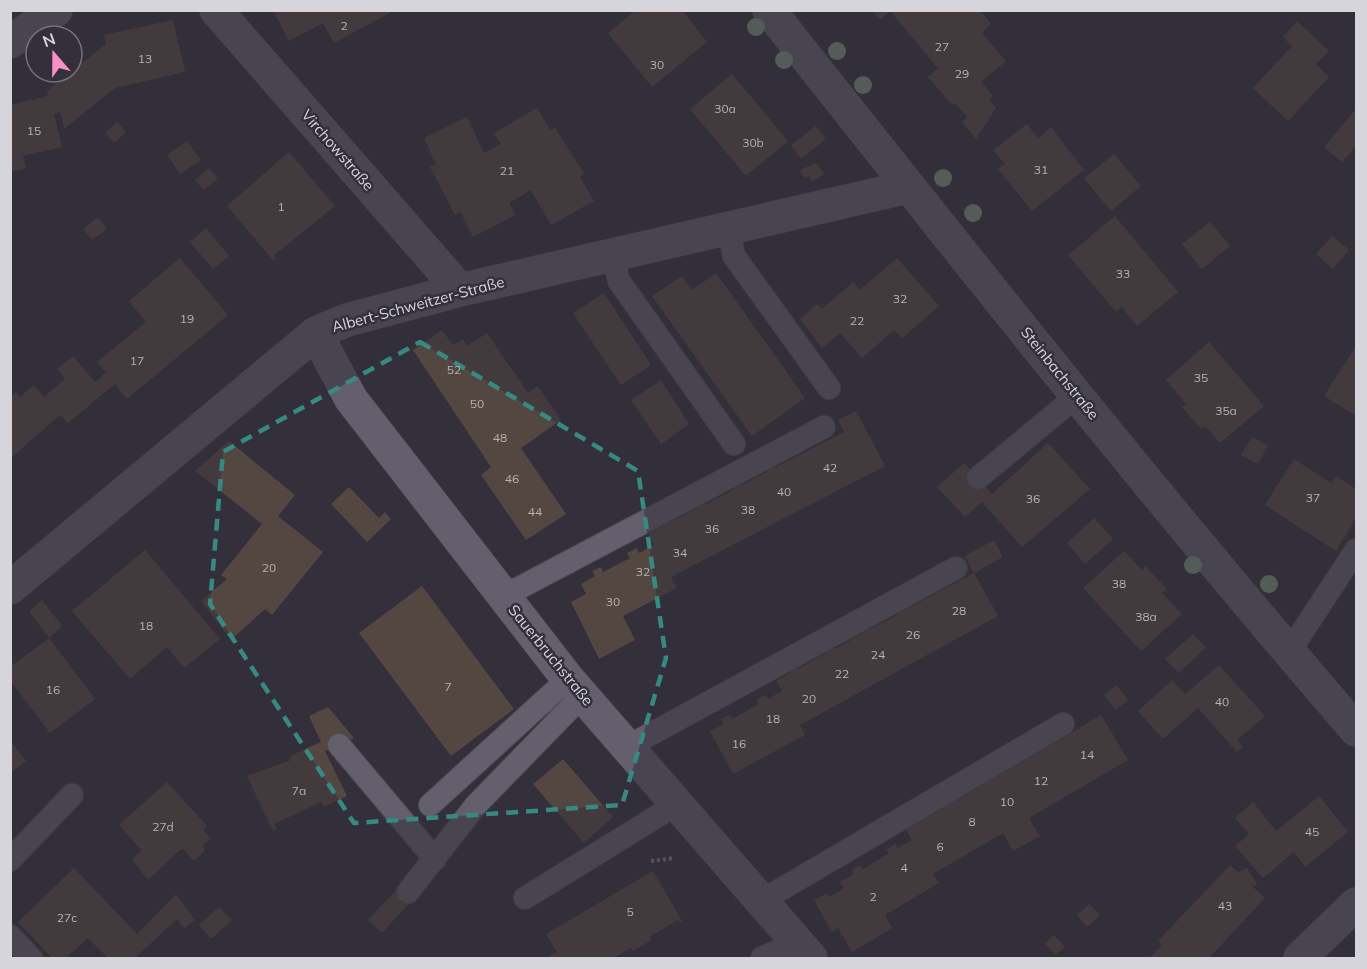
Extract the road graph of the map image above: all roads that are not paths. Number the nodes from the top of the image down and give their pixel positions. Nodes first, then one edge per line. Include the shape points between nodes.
1 (56, 10) edge
2 (216, 10) edge
3 (769, 10) edge
4 (10, 42) edge
5 (908, 187) junction
6 (728, 227) junction
7 (612, 255) junction
8 (460, 290) junction
9 (316, 333) junction
10 (829, 388) dead end
11 (1078, 395) junction
12 (824, 427) dead end
13 (734, 444) dead end
14 (978, 478) dead end
15 (1356, 550) edge
16 (956, 568) dead end
17 (10, 588) edge
18 (504, 596) junction
19 (1289, 652) junction
20 (575, 687) junction
21 (1063, 724) dead end
22 (1356, 730) edge
23 (339, 745) dead end
24 (627, 747) junction
25 (72, 795) dead end
26 (677, 804) junction
27 (430, 805) dead end
28 (435, 859) junction
29 (10, 860) edge
30 (408, 892) dead end
31 (525, 898) dead end
32 (761, 901) junction
33 (1356, 904) edge
34 (10, 936) edge
35 (804, 950) edge
36 (31, 958) edge
37 (762, 958) edge
38 (1300, 958) edge

1 - 4 street
2 - 8 street, Virchowstraße
3 - 5 street, Steinbachstraße
5 - 6 street, Albert-Schweitzer-Straße
5 - 11 street, Steinbachstraße
6 - 7 street, Albert-Schweitzer-Straße
6 - 10 lane via 734,256
7 - 8 street, Albert-Schweitzer-Straße
7 - 13 lane via 619,281
8 - 9 street, Albert-Schweitzer-Straße via 347,320
9 - 17 street, Albert-Schweitzer-Straße
9 - 18 street, Sauerbruchstraße via 351,399
11 - 14 lane
11 - 19 street, Steinbachstraße
12 - 18 lane
15 - 19 lane
16 - 24 lane
18 - 20 street, Sauerbruchstraße
19 - 22 street, Steinbachstraße
20 - 24 street, Sauerbruchstraße
20 - 27 lane
20 - 28 lane
21 - 32 lane
23 - 28 lane
24 - 26 street, Sauerbruchstraße
25 - 29 lane
26 - 31 lane
26 - 32 street, Sauerbruchstraße
28 - 30 lane
32 - 35 street, Sauerbruchstraße
33 - 38 street
34 - 36 lane
35 - 37 lane

